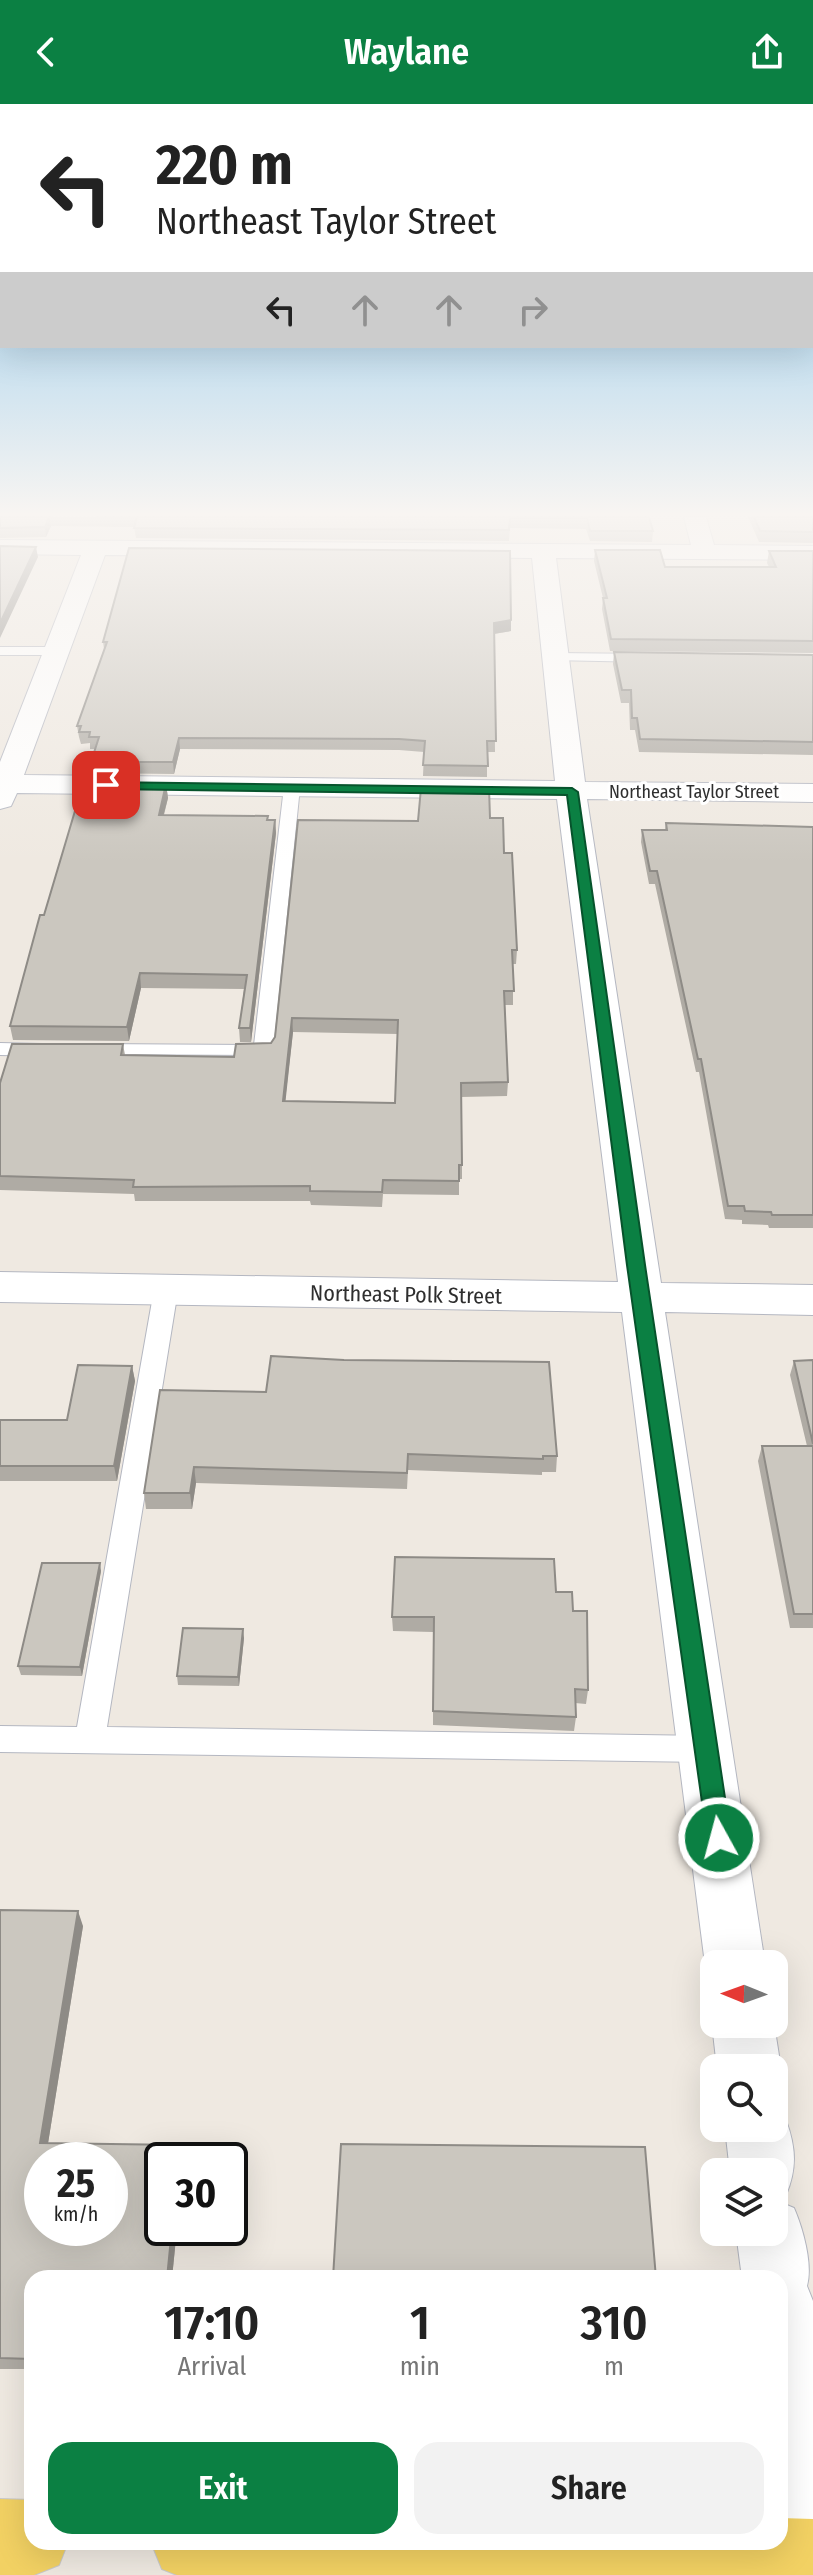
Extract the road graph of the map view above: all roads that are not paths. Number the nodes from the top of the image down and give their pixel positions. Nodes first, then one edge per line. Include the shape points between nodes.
1 (63, 632) edge
2 (553, 632) edge
3 (0, 651) edge
4 (56, 651) junction
5 (556, 657) junction
6 (670, 659) edge
7 (292, 787) junction
8 (2, 789) edge
9 (572, 792) junction
10 (813, 793) edge
11 (0, 1049) edge
12 (0, 1287) edge
13 (166, 1290) junction
14 (641, 1298) junction
15 (813, 1300) edge
16 (0, 1739) edge
17 (90, 1739) junction
18 (707, 1749) junction
19 (733, 1950) edge
20 (772, 2246) edge
21 (775, 2270) edge
22 (788, 2363) edge
23 (0, 2537) edge
24 (24, 2538) edge
25 (813, 2544) edge
26 (522, 2550) edge
27 (813, 2557) edge

1 - 4 street
2 - 5 street
3 - 4 lane
4 - 8 street
5 - 6 lane
5 - 9 street
7 - 8 street, Northeast Taylor Street
7 - 9 street, Northeast Taylor Street
7 - 11 lane via 263,1051
9 - 10 street, Northeast Taylor Street
9 - 14 street
12 - 13 street, Northeast Polk Street
13 - 14 street, Northeast Polk Street
13 - 17 lane
14 - 15 street, Northeast Polk Street
14 - 18 street
16 - 17 lane
17 - 18 lane
18 - 19 street
20 - 21 street
22 - 25 street
23 - 24 main road
26 - 27 main road

